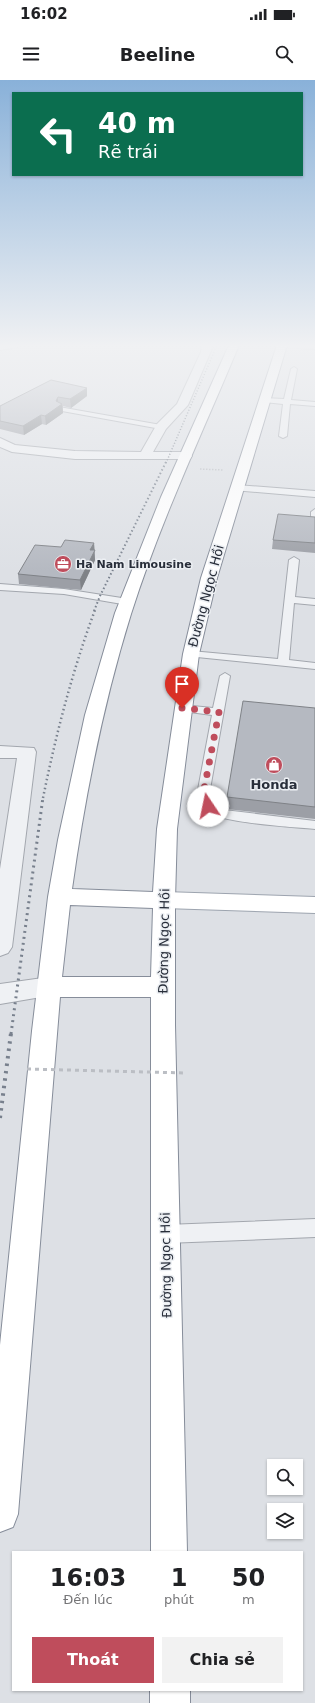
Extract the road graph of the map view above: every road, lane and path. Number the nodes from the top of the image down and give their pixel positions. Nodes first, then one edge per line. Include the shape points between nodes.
1 (126, 421) edge
2 (166, 421) edge
3 (201, 421) edge
4 (258, 421) edge
5 (284, 421) edge
6 (160, 427) junction
7 (283, 436) dead end
8 (0, 442) edge
9 (12, 448) junction
10 (0, 455) edge
11 (145, 455) junction
12 (184, 462) junction
13 (239, 480) junction
14 (315, 494) edge
15 (315, 512) edge
16 (315, 518) edge
17 (294, 560) dead end
18 (0, 587) edge
19 (289, 599) junction
20 (128, 602) junction
21 (315, 602) edge
22 (191, 654) junction
23 (284, 663) junction
24 (315, 666) edge
25 (224, 676) dead end
26 (182, 708) junction
27 (219, 712) junction
28 (0, 752) edge
29 (315, 825) edge
30 (59, 897) junction
31 (164, 900) junction
32 (315, 905) edge
33 (0, 947) edge
34 (50, 987) junction
35 (163, 987) junction
36 (0, 994) edge
37 (27, 1068) dead end
38 (186, 1073) dead end
39 (315, 1228) edge
40 (166, 1234) junction
41 (0, 1514) edge
42 (169, 1551) edge
43 (170, 1691) edge
44 (170, 1703) edge

1 - 6 lane
2 - 6 street
3 - 12 main road
4 - 13 main road, Đường Ngọc Hồi
5 - 7 lane
6 - 11 street
8 - 9 street
9 - 10 street
9 - 11 street via 75,455
11 - 12 street
12 - 13 path
12 - 20 main road
13 - 14 lane
13 - 22 main road, Đường Ngọc Hồi via 209,578
15 - 16 lane
17 - 19 lane
18 - 20 lane via 47,589
19 - 21 lane
19 - 23 lane
20 - 30 main road via 110,653 83,763
22 - 23 lane
22 - 26 main road, Đường Ngọc Hồi
23 - 24 lane
25 - 27 lane
26 - 27 lane
26 - 31 main road, Đường Ngọc Hồi via 167,829
27 - 29 lane via 203,795 208,806 221,814
28 - 33 street via 27,752
30 - 31 main road
30 - 34 main road
31 - 32 main road
31 - 35 main road, Đường Ngọc Hồi
34 - 35 main road
34 - 36 street
34 - 41 main road
35 - 40 main road, Đường Ngọc Hồi
37 - 38 path, bridge
39 - 40 lane
40 - 42 main road, Đường Ngọc Hồi
43 - 44 main road

